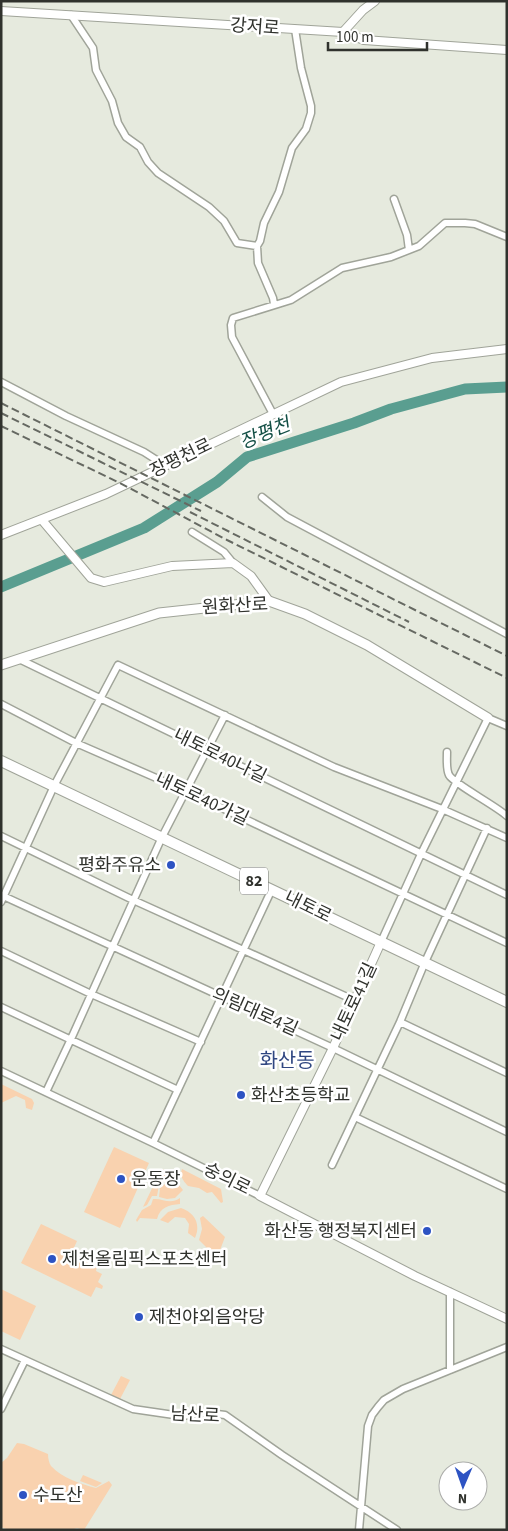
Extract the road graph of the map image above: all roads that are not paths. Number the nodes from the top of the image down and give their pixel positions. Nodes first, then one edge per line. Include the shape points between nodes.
1 (376, 1) edge
2 (1, 11) edge
3 (71, 15) junction
4 (295, 30) junction
5 (343, 32) junction
6 (507, 50) edge
7 (394, 199) dead end
8 (507, 237) edge
9 (258, 246) junction
10 (409, 250) junction
11 (274, 304) junction
12 (507, 350) edge
13 (1, 382) edge
14 (273, 414) junction
15 (166, 466) junction
16 (262, 497) dead end
17 (42, 520) junction
18 (192, 532) dead end
19 (1, 535) edge
20 (233, 563) junction
21 (269, 601) junction
22 (507, 634) edge
23 (19, 659) junction
24 (1, 665) edge
25 (101, 699) junction
26 (1, 704) edge
27 (225, 715) junction
28 (488, 718) junction
29 (507, 726) edge
30 (76, 744) junction
31 (208, 750) junction
32 (447, 752) dead end
33 (1, 761) edge
34 (456, 782) junction
35 (54, 786) junction
36 (186, 791) junction
37 (442, 809) junction
38 (507, 816) edge
39 (487, 828) junction
40 (1, 836) edge
41 (162, 837) junction
42 (507, 838) edge
43 (26, 847) junction
44 (421, 854) junction
45 (466, 876) junction
46 (272, 889) junction
47 (403, 894) junction
48 (507, 894) edge
49 (2, 898) edge
50 (133, 900) junction
51 (447, 915) junction
52 (382, 942) junction
53 (507, 943) edge
54 (112, 946) junction
55 (242, 950) junction
56 (1, 951) edge
57 (425, 962) junction
58 (91, 994) junction
59 (221, 997) junction
60 (356, 1001) junction
61 (507, 1002) edge
62 (1, 1007) edge
63 (400, 1022) junction
64 (71, 1039) junction
65 (201, 1042) junction
66 (333, 1048) junction
67 (378, 1069) junction
68 (1, 1071) edge
69 (507, 1073) edge
70 (178, 1090) junction
71 (46, 1092) junction
72 (355, 1116) junction
73 (507, 1132) edge
74 (153, 1143) junction
75 (332, 1165) dead end
76 (507, 1189) edge
77 (260, 1196) junction
78 (450, 1292) junction
79 (507, 1319) edge
80 (507, 1347) edge
81 (1, 1349) edge
82 (25, 1360) junction
83 (450, 1370) junction
84 (1, 1409) edge
85 (360, 1505) junction
86 (359, 1530) edge
87 (397, 1530) edge

1 - 5 street via 362,10
2 - 3 street, 강저로
3 - 4 street, 강저로
3 - 9 street via 93,48 96,70 126,137 140,147 158,173 224,221 237,243
4 - 5 street, 강저로
4 - 9 street via 311,113 306,130 292,148
5 - 6 street, 강저로 via 364,40
7 - 10 street
8 - 10 street via 475,224 445,223 419,246
9 - 11 street via 258,263
10 - 11 street via 342,268 291,300
11 - 14 street via 236,316 231,325 232,337
12 - 14 street, 장평천로 via 432,358 401,365 342,382
13 - 15 street
14 - 15 street, 장평천로
15 - 17 street, 장평천로
16 - 22 street via 287,517
17 - 19 street, 장평천로
17 - 20 street via 91,578 104,582 172,566
18 - 20 street via 224,552
20 - 21 street via 251,576
21 - 23 main road, 원화산로 via 159,612
21 - 28 main road, 원화산로 via 304,614 366,645
23 - 24 main road, 원화산로
23 - 25 street, 내토로40나길
25 - 27 street via 118,665
25 - 30 street
25 - 31 street, 내토로40나길
26 - 30 street, 내토로40가길
27 - 31 street
27 - 37 street via 334,767
28 - 29 street, 원화산로
28 - 34 street
30 - 35 street
30 - 36 street, 내토로40가길
31 - 36 street
31 - 44 street, 내토로40나길
32 - 34 street via 449,774
33 - 35 main road, 내토로 / 82
34 - 37 street
34 - 38 street
35 - 41 main road, 내토로 / 82
35 - 43 street
36 - 41 street
36 - 47 street, 내토로40가길
37 - 39 street
37 - 44 street
39 - 42 street
39 - 45 street
40 - 43 street
41 - 46 main road, 내토로 / 82
41 - 50 street
43 - 49 street
43 - 50 street
44 - 45 street, 내토로40나길
44 - 47 street
45 - 48 street, 내토로40나길
45 - 51 street
46 - 52 main road, 내토로 / 82
46 - 55 street
47 - 51 street, 내토로40가길
47 - 52 street
49 - 54 street, 의림대로4길
50 - 54 street
50 - 55 street
51 - 53 street, 내토로40가길
51 - 57 street
52 - 57 main road, 내토로 / 82
52 - 60 street, 내토로41길
54 - 58 street
54 - 59 street, 의림대로4길
55 - 59 street
55 - 60 street
56 - 58 street
57 - 61 main road, 내토로 / 82
57 - 63 street
58 - 64 street
58 - 65 street
59 - 65 street
59 - 66 street, 의림대로4길
60 - 66 street, 내토로41길
62 - 64 street
63 - 67 street
63 - 69 street
64 - 70 street
64 - 71 street
65 - 70 street
66 - 67 street, 의림대로4길
66 - 77 street, 내토로41길
67 - 72 street
67 - 73 street, 의림대로4길
68 - 71 street, 숭의로
70 - 74 street
71 - 74 street, 숭의로
72 - 75 street
72 - 76 street
74 - 77 street, 숭의로
77 - 78 street, 숭의로
78 - 79 street, 숭의로
78 - 83 street
80 - 83 street
81 - 82 street, 남산로
82 - 84 street
82 - 85 street, 남산로 via 133,1409 181,1416 209,1413 225,1416
83 - 85 street via 403,1389 384,1400 372,1415 368,1426
85 - 86 street
85 - 87 street, 남산로

